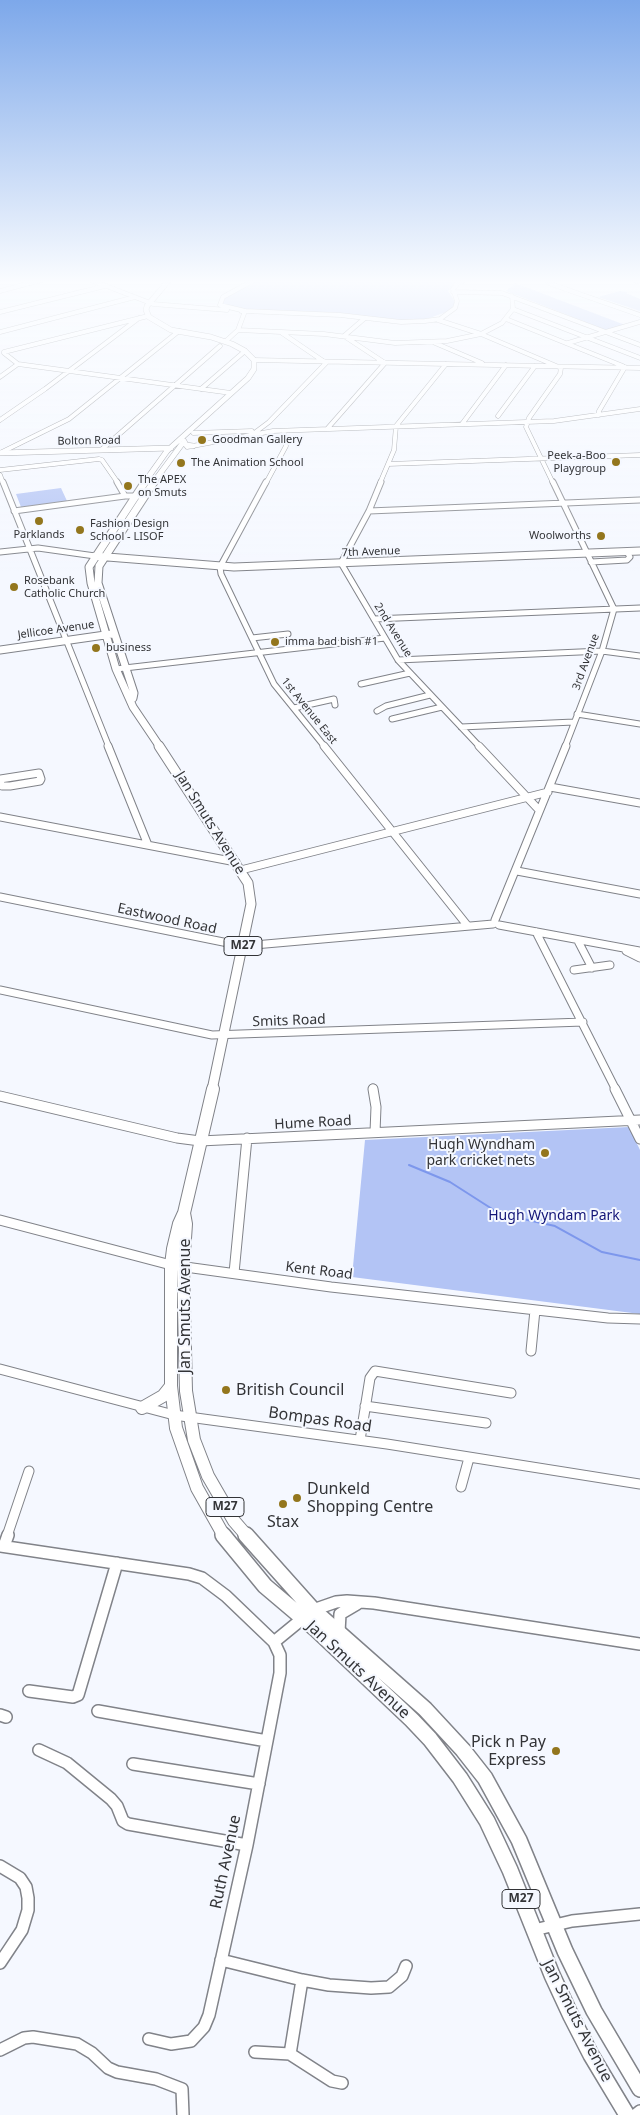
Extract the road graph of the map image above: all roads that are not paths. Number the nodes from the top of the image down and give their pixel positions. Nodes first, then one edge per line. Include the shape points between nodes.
1 (60, 378) edge
2 (121, 378) joint
3 (184, 378) edge
4 (214, 378) edge
5 (246, 378) edge
6 (311, 378) edge
7 (372, 378) edge
8 (435, 378) edge
9 (497, 378) edge
10 (526, 378) edge
11 (557, 378) edge
12 (619, 378) edge
13 (174, 386) junction
14 (201, 389) junction
15 (231, 393) junction
16 (221, 402) junction
17 (640, 409) edge
18 (599, 415) junction
19 (498, 416) dead end
20 (0, 420) edge
21 (527, 422) junction
22 (462, 424) junction
23 (396, 426) junction
24 (326, 429) junction
25 (256, 431) junction
26 (283, 432) junction
27 (193, 433) junction
28 (247, 436) junction
29 (184, 441) junction
30 (193, 446) junction
31 (177, 449) junction
32 (101, 450) junction
33 (168, 450) junction
34 (154, 451) junction
35 (0, 455) edge
36 (640, 455) edge
37 (162, 458) junction
38 (541, 459) junction
39 (388, 464) junction
40 (0, 470) edge
41 (0, 476) edge
42 (135, 495) junction
43 (123, 496) junction
44 (144, 496) junction
45 (640, 500) edge
46 (564, 503) junction
47 (127, 508) junction
48 (14, 511) junction
49 (369, 511) junction
50 (30, 548) junction
51 (585, 550) junction
52 (640, 551) edge
53 (0, 552) edge
54 (627, 552) junction
55 (95, 556) junction
56 (103, 557) junction
57 (591, 562) junction
58 (341, 563) junction
59 (220, 567) junction
60 (640, 608) edge
61 (614, 609) junction
62 (374, 619) junction
63 (115, 631) junction
64 (106, 632) junction
65 (288, 634) dead end
66 (65, 638) junction
67 (252, 638) junction
68 (385, 638) junction
69 (0, 645) edge
70 (0, 650) edge
71 (602, 651) junction
72 (259, 653) junction
73 (640, 656) edge
74 (398, 660) junction
75 (125, 668) junction
76 (116, 669) junction
77 (410, 673) junction
78 (361, 684) dead end
79 (430, 695) junction
80 (335, 705) dead end
81 (133, 707) junction
82 (442, 707) junction
83 (294, 708) junction
84 (377, 711) dead end
85 (577, 714) junction
86 (392, 719) dead end
87 (574, 722) junction
88 (640, 724) edge
89 (461, 727) junction
90 (0, 781) edge
91 (549, 790) junction
92 (526, 797) junction
93 (640, 803) edge
94 (539, 810) junction
95 (0, 817) edge
96 (391, 832) junction
97 (148, 845) junction
98 (239, 866) junction
99 (516, 870) junction
100 (640, 894) edge
101 (0, 898) edge
102 (497, 921) junction
103 (467, 925) junction
104 (536, 932) junction
105 (578, 941) junction
106 (243, 946) junction
107 (622, 949) junction
108 (640, 951) edge
109 (640, 958) edge
110 (610, 965) dead end
111 (592, 968) junction
112 (574, 970) dead end
113 (0, 990) edge
114 (582, 1022) junction
115 (225, 1035) junction
116 (373, 1088) dead end
117 (0, 1096) edge
118 (636, 1120) edge
119 (376, 1132) junction
120 (247, 1138) junction
121 (640, 1140) edge
122 (200, 1141) junction
123 (0, 1220) edge
124 (177, 1266) junction
125 (234, 1273) junction
126 (535, 1310) junction
127 (640, 1320) edge
128 (532, 1351) dead end
129 (0, 1369) edge
130 (172, 1386) junction
131 (511, 1393) dead end
132 (364, 1406) junction
133 (142, 1408) junction
134 (174, 1415) junction
135 (189, 1417) junction
136 (486, 1423) dead end
137 (360, 1440) junction
138 (469, 1458) junction
139 (29, 1471) dead end
140 (640, 1484) edge
141 (461, 1487) dead end
142 (2, 1546) edge
143 (117, 1563) junction
144 (364, 1602) junction
145 (308, 1614) junction
146 (339, 1633) junction
147 (274, 1642) junction
148 (640, 1644) edge
149 (29, 1691) dead end
150 (98, 1711) dead end
151 (267, 1740) junction
152 (38, 1750) dead end
153 (133, 1764) dead end
154 (258, 1784) junction
155 (247, 1845) junction
156 (0, 1866) edge
157 (640, 1914) edge
158 (554, 1924) junction
159 (534, 1930) junction
160 (222, 1960) junction
161 (0, 1964) edge
162 (406, 1966) dead end
163 (302, 1980) junction
164 (149, 2040) dead end
165 (0, 2050) edge
166 (255, 2052) dead end
167 (290, 2054) junction
168 (342, 2083) dead end
169 (640, 2089) edge
170 (640, 2111) edge
171 (183, 2115) edge
172 (627, 2115) edge
173 (635, 2115) edge

1 - 20 street
2 - 13 street
2 - 35 street via 69,419 11,446
3 - 13 street
4 - 14 street
5 - 15 main road, Jan Smuts Avenue / M27
6 - 25 street via 269,422
7 - 24 street
8 - 23 street
9 - 22 street
10 - 19 street
11 - 21 street
12 - 18 street
13 - 14 street
13 - 32 street
14 - 15 street
15 - 16 main road, Jan Smuts Avenue / M27
16 - 27 main road, Jan Smuts Avenue / M27
16 - 33 main road, Jan Smuts Avenue / M27
17 - 18 street
18 - 21 street
21 - 22 street
21 - 38 street via 526,427
22 - 23 street
23 - 24 street
23 - 39 street via 394,450
24 - 26 street
25 - 27 street
25 - 28 street
26 - 28 street
26 - 31 street via 208,447
26 - 59 street via 286,442 282,455
27 - 29 main road, Jan Smuts Avenue / M27
28 - 30 street
29 - 30 main road via 186,445
29 - 31 main road, Jan Smuts Avenue / M27
30 - 31 street
31 - 33 main road, Bolton Road
31 - 44 main road, Jan Smuts Avenue / M27
32 - 33 main road, Bolton Road
32 - 35 main road, Bolton Road
33 - 34 main road, Bolton Road
33 - 37 main road, Jan Smuts Avenue / M27
34 - 35 main road, Bolton Road
34 - 37 main road via 161,453
36 - 38 street
37 - 42 main road, Jan Smuts Avenue / M27
38 - 39 street
38 - 46 street
39 - 49 street
40 - 43 street via 102,460
41 - 48 street
42 - 43 street
42 - 44 street
42 - 47 main road, Jan Smuts Avenue / M27
43 - 47 street
43 - 48 street
44 - 56 main road, Jan Smuts Avenue / M27
45 - 46 street
46 - 49 street
46 - 51 street
47 - 55 main road, Jan Smuts Avenue / M27
48 - 50 street
49 - 58 street
50 - 53 street
50 - 55 street
50 - 66 street
51 - 54 main road, 7th Avenue
51 - 57 street
51 - 58 main road, 7th Avenue via 571,554
52 - 54 main road, 7th Avenue
54 - 57 street via 630,557 627,560
55 - 56 main road, 7th Avenue
55 - 64 main road, Jan Smuts Avenue / M27 via 89,574
56 - 59 main road, 7th Avenue
56 - 63 main road, Jan Smuts Avenue / M27 via 98,583
57 - 61 street
58 - 59 main road, 7th Avenue
58 - 62 street, 2nd Avenue
59 - 67 street, 1st Avenue East
60 - 61 street
61 - 62 street
61 - 71 street, 3rd Avenue
62 - 68 street, 2nd Avenue
63 - 64 main road, Jellicoe Avenue
63 - 75 main road, Jan Smuts Avenue / M27
64 - 66 main road, Jellicoe Avenue
64 - 76 main road, Jan Smuts Avenue / M27
65 - 67 street
66 - 69 main road, Jellicoe Avenue
66 - 70 main road, Jellicoe Avenue
66 - 97 street
67 - 72 street, 1st Avenue East
68 - 72 street
68 - 74 street, 2nd Avenue
71 - 73 street
71 - 74 street
71 - 85 street, 3rd Avenue
72 - 75 street
72 - 83 street, 1st Avenue East via 274,684
74 - 77 street, 2nd Avenue
75 - 76 street
75 - 81 main road, Jan Smuts Avenue / M27 via 134,692
76 - 81 main road, Jan Smuts Avenue / M27
77 - 78 street
77 - 79 street, 2nd Avenue
79 - 82 street, 2nd Avenue
79 - 84 street
80 - 83 street via 334,699
81 - 98 main road, Jan Smuts Avenue / M27
82 - 86 street
82 - 89 street, 2nd Avenue
83 - 96 street, 1st Avenue East
85 - 87 street, 3rd Avenue
85 - 88 street
87 - 89 street
87 - 91 street, 3rd Avenue
89 - 92 street, 2nd Avenue
90 - 90 street via 2,786 10,786 41,779 39,773
91 - 92 street
91 - 93 street
91 - 94 street, 3rd Avenue
92 - 94 street, 2nd Avenue
92 - 96 street
94 - 99 street, 3rd Avenue
95 - 97 street
96 - 98 street
96 - 103 street, 1st Avenue East
97 - 98 street
98 - 106 main road, Jan Smuts Avenue / M27 via 248,883 251,904
99 - 100 street
99 - 102 street, 3rd Avenue
101 - 106 street, Eastwood Road
102 - 103 street, Eastwood Road
102 - 104 street, Eastwood Road
103 - 106 street, Eastwood Road
104 - 105 street, Eastwood Road
104 - 114 street
105 - 107 street, Eastwood Road
105 - 111 street
106 - 115 main road, Jan Smuts Avenue / M27
107 - 108 street
107 - 109 street
110 - 111 street
111 - 112 street
113 - 115 street, Smits Road
114 - 115 street, Smits Road
114 - 118 street
115 - 122 main road, Jan Smuts Avenue / M27
116 - 119 street
117 - 122 street, Hume Road
118 - 119 street, Hume Road
118 - 121 street
119 - 120 street, Hume Road
120 - 122 street, Hume Road
120 - 125 street
122 - 124 main road, Jan Smuts Avenue / M27 via 184,1213 186,1224
123 - 124 street, Kent Road
124 - 125 street, Kent Road
124 - 130 main road, Jan Smuts Avenue / M27
124 - 135 main road, Jan Smuts Avenue / M27
125 - 126 street, Kent Road
126 - 127 street, Kent Road
126 - 128 street
129 - 133 street, Bompas Road
130 - 133 main road via 163,1396
130 - 134 main road, Jan Smuts Avenue / M27
131 - 132 street via 379,1371 371,1375
132 - 136 street
132 - 137 street
133 - 134 street, Bompas Road
134 - 135 street, Bompas Road
134 - 145 main road, Jan Smuts Avenue / M27 via 197,1488 225,1538 265,1586
135 - 137 street, Bompas Road
135 - 145 main road, Jan Smuts Avenue / M27 via 202,1463 234,1521
137 - 138 street, Bompas Road
138 - 140 street, Bompas Road
138 - 141 street
139 - 142 street
142 - 143 street
143 - 147 street via 202,1578
143 - 149 street via 78,1695
144 - 145 street via 336,1602
144 - 146 street via 341,1612
144 - 148 street
145 - 146 main road, Jan Smuts Avenue / M27
145 - 147 street
145 - 159 main road, Jan Smuts Avenue / M27 via 449,1762 487,1822
146 - 158 main road, Jan Smuts Avenue / M27 via 425,1709 485,1778 519,1840
147 - 151 street, Ruth Avenue via 281,1664
150 - 151 street
151 - 154 street, Ruth Avenue
152 - 155 street via 67,1763 111,1798 123,1821 128,1824
153 - 154 street
154 - 155 street, Ruth Avenue
155 - 160 street, Ruth Avenue
156 - 161 street via 20,1878 26,1887 28,1910 22,1930
157 - 158 street
158 - 159 street
158 - 169 main road, Jan Smuts Avenue / M27 via 594,2011
159 - 172 main road, Jan Smuts Avenue / M27 via 571,2016
160 - 163 street
160 - 164 street, Ruth Avenue via 209,2015 197,2036 181,2044
162 - 163 street via 396,1982 381,1988
163 - 167 street
165 - 171 street via 24,2038 77,2044 117,2072 156,2079 178,2087 184,2094
166 - 167 street
167 - 168 street via 332,2081
170 - 173 street

